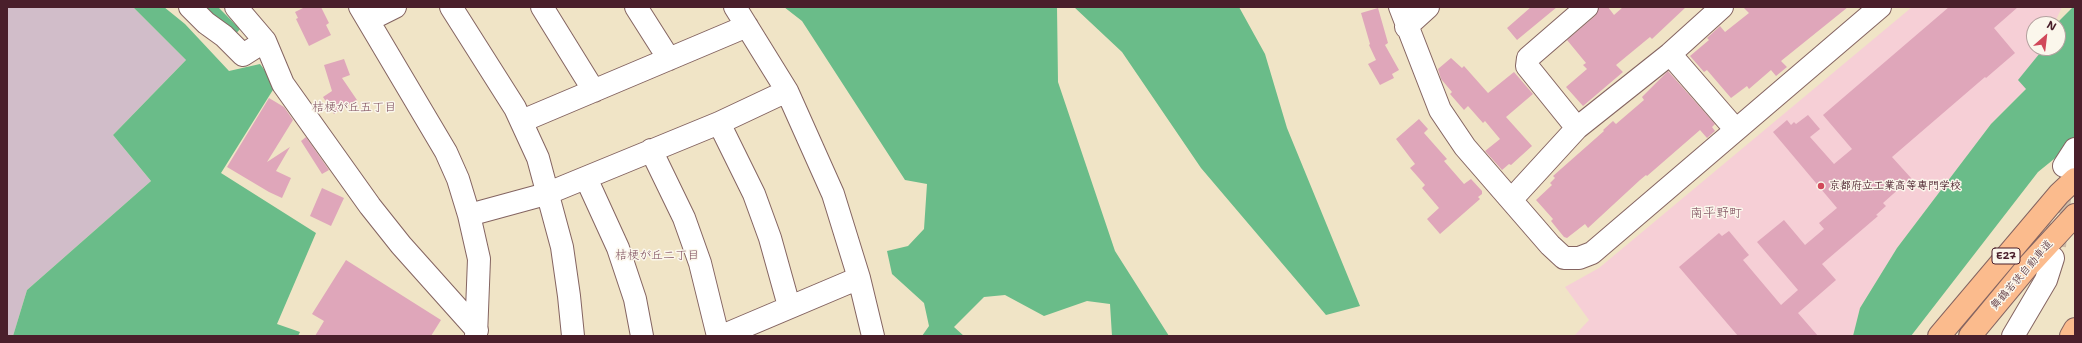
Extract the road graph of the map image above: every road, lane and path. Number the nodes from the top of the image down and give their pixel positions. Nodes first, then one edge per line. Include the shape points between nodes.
1 (190, 7) edge
2 (236, 7) edge
3 (395, 7) edge
4 (452, 7) edge
5 (542, 7) edge
6 (636, 7) edge
7 (735, 7) edge
8 (1428, 7) edge
9 (1587, 7) edge
10 (1722, 7) edge
11 (1880, 7) edge
12 (365, 14) edge
13 (1403, 17) edge
14 (747, 26) junction
15 (264, 41) junction
16 (1670, 54) junction
17 (669, 59) junction
18 (594, 91) junction
19 (787, 91) junction
20 (522, 121) junction
21 (719, 123) junction
22 (1577, 128) junction
23 (1736, 130) junction
24 (651, 150) junction
25 (2071, 165) edge
26 (586, 178) junction
27 (546, 194) junction
28 (1511, 200) junction
29 (469, 215) junction
30 (2075, 215) edge
31 (2053, 258) tunnel mouth
32 (859, 278) junction
33 (789, 306) junction
34 (2075, 329) edge
35 (476, 333) edge
36 (573, 336) edge
37 (642, 336) edge
38 (718, 336) edge
39 (722, 336) edge
40 (873, 336) edge
41 (1939, 336) edge
42 (1970, 336) edge
43 (2013, 336) edge
44 (2071, 336) edge

1 - 15 street via 243,55
2 - 15 street
3 - 12 street
4 - 20 street
5 - 18 street
6 - 17 street
7 - 14 street
8 - 13 street
9 - 22 street via 1528,58 1527,66
10 - 16 street
11 - 23 street
12 - 29 street via 446,152 458,179
13 - 28 street via 1440,110 1465,147
14 - 17 street
14 - 19 street
15 - 35 street via 283,84 370,206
16 - 22 street
16 - 23 street
17 - 18 street
18 - 20 street
19 - 21 street
19 - 32 street via 833,194
20 - 27 street via 538,158
21 - 24 street
21 - 33 street via 754,194 770,238
22 - 28 street
23 - 28 street via 1592,253 1579,258 1564,258 1550,246
24 - 26 street
24 - 38 street via 684,218 700,263
25 - 41 main road, E27 via 2059,194
26 - 27 street
26 - 37 street via 618,248 635,298
27 - 29 street
27 - 36 street via 562,247
29 - 35 street via 479,259
30 - 42 main road, 舞鶴若狭自動車道 / E27 via 2028,266
31 - 43 street via 2046,280
32 - 33 street
32 - 40 street
33 - 39 street
34 - 44 main road

